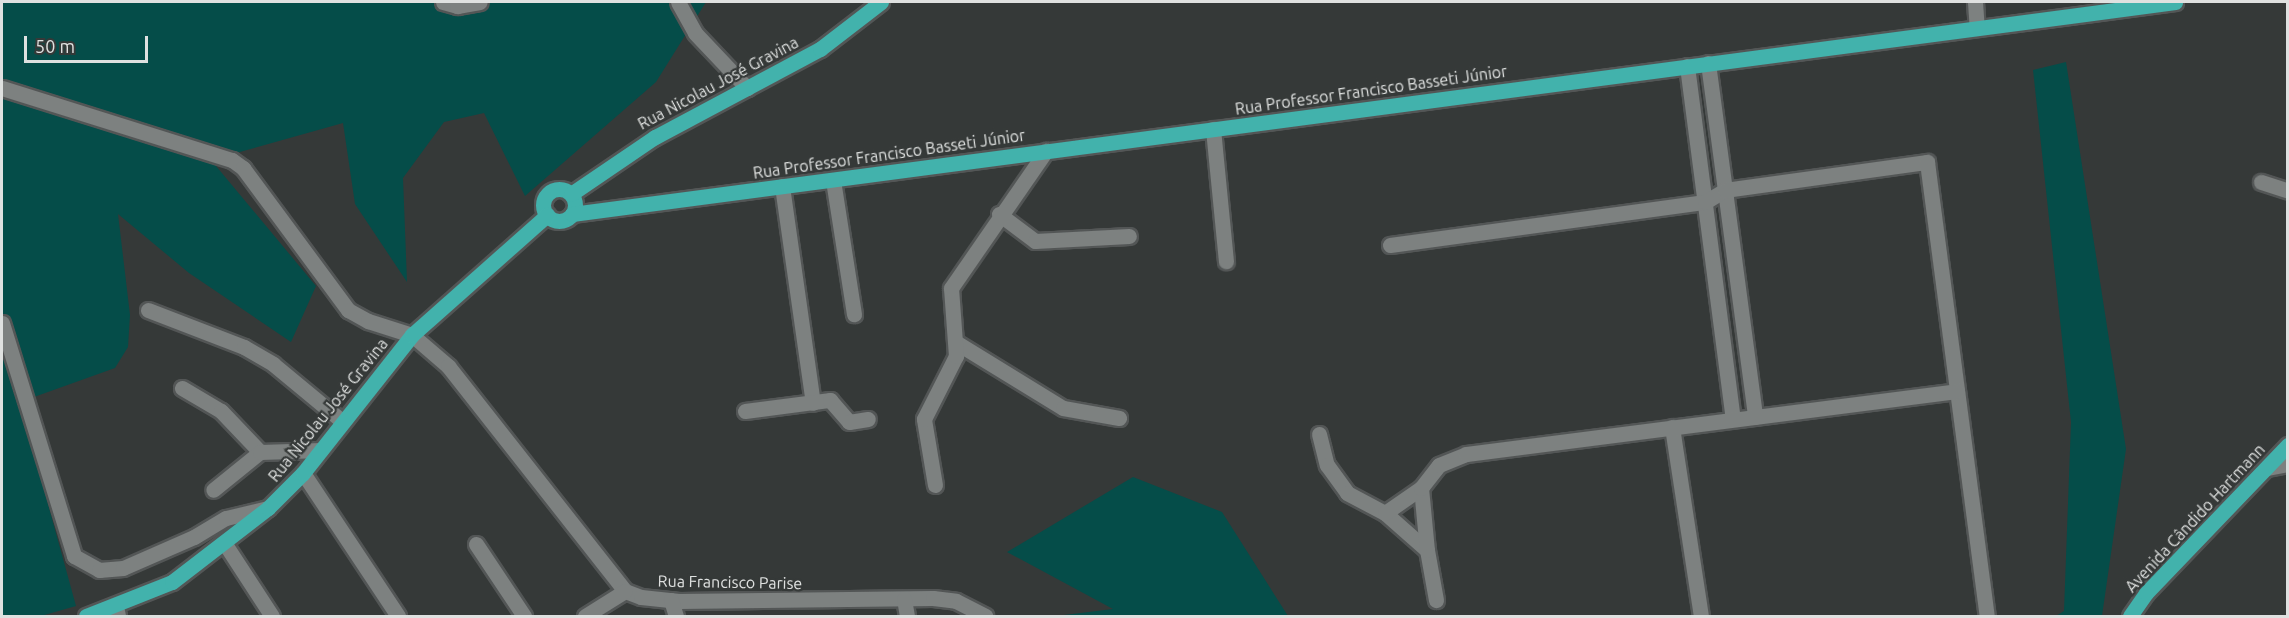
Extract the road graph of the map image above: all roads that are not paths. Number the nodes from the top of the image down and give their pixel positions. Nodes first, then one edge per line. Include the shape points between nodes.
1 (443, 2) edge
2 (480, 2) edge
3 (678, 2) edge
4 (881, 2) edge
5 (1975, 2) edge
6 (2175, 2) edge
7 (1977, 28) junction
8 (1708, 63) junction
9 (1688, 66) junction
10 (2, 88) edge
11 (747, 88) junction
12 (1213, 129) junction
13 (1046, 151) junction
14 (833, 180) junction
15 (2261, 182) dead end
16 (782, 186) junction
17 (1725, 190) junction
18 (2288, 191) edge
19 (572, 195) junction
20 (1705, 202) junction
21 (572, 214) junction
22 (999, 214) junction
23 (547, 215) junction
24 (1129, 236) dead end
25 (1390, 245) dead end
26 (1226, 261) dead end
27 (148, 310) dead end
28 (854, 314) dead end
29 (2, 323) edge
30 (412, 335) junction
31 (957, 343) junction
32 (182, 388) dead end
33 (1957, 391) junction
34 (813, 403) junction
35 (745, 411) dead end
36 (1755, 417) junction
37 (1119, 418) dead end
38 (1733, 419) junction
39 (868, 420) dead end
40 (342, 421) junction
41 (1672, 427) junction
42 (1319, 434) dead end
43 (2288, 445) edge
44 (321, 450) junction
45 (260, 452) junction
46 (2288, 464) edge
47 (2267, 468) junction
48 (303, 473) junction
49 (935, 485) dead end
50 (1421, 488) junction
51 (213, 490) dead end
52 (268, 508) junction
53 (1385, 513) junction
54 (225, 544) junction
55 (476, 544) dead end
56 (1427, 550) junction
57 (625, 591) junction
58 (904, 599) junction
59 (671, 600) junction
60 (1436, 600) dead end
61 (117, 612) edge
62 (86, 616) edge
63 (272, 616) edge
64 (398, 616) edge
65 (525, 616) edge
66 (585, 616) edge
67 (676, 616) edge
68 (907, 616) edge
69 (985, 616) edge
70 (1701, 616) edge
71 (1987, 616) edge
72 (2130, 616) edge

1 - 2 street via 458,6
3 - 11 street via 695,33
4 - 11 main road, Rua Nicolau José Gravina via 840,36
5 - 7 street
6 - 7 main road, Rua Professor Francisco Basseti Júnior
7 - 8 main road, Rua Professor Francisco Basseti Júnior
8 - 9 main road, Rua Professor Francisco Basseti Júnior
8 - 17 street
9 - 12 main road, Rua Professor Francisco Basseti Júnior
9 - 20 street
10 - 30 street via 232,160 243,168 348,310
11 - 19 main road, Rua Nicolau José Gravina via 655,136
12 - 13 main road, Rua Professor Francisco Basseti Júnior
12 - 26 street
13 - 14 main road, Rua Professor Francisco Basseti Júnior
13 - 22 street via 1022,190
14 - 16 main road, Rua Professor Francisco Basseti Júnior
14 - 28 street
15 - 18 street
16 - 21 main road, Rua Professor Francisco Basseti Júnior
16 - 34 street
17 - 20 street
17 - 33 street via 1927,162
17 - 36 street
19 - 21 main road
19 - 23 main road via 562,189 547,194
20 - 25 street
20 - 38 street
21 - 23 main road via 560,220
22 - 24 street via 1035,241
22 - 31 street via 951,288
23 - 30 main road, Rua Nicolau José Gravina
27 - 40 street via 244,347 273,364
29 - 52 street via 75,556 99,570 123,568 194,537 226,518
30 - 40 main road, Rua Nicolau José Gravina
30 - 57 street via 448,366
31 - 37 street via 1063,408
31 - 49 street via 952,367 924,419
32 - 45 street via 221,411
33 - 36 street
33 - 71 street
34 - 35 street
34 - 39 street via 830,400 849,422
36 - 38 street
38 - 41 street
40 - 44 main road, Rua Nicolau José Gravina
41 - 50 street via 1466,454 1439,465
41 - 70 street
42 - 53 street via 1336,482 1357,501
43 - 47 main road, Avenida Cândido Hartmann
44 - 45 street
44 - 48 main road, Rua Nicolau José Gravina
45 - 51 street
46 - 47 street
47 - 72 main road, Avenida Cândido Hartmann via 2146,593
48 - 52 main road, Rua Nicolau José Gravina
48 - 64 street
50 - 53 street
50 - 56 street
52 - 54 main road, Rua Nicolau José Gravina
53 - 56 street
54 - 61 main road, Rua Nicolau José Gravina via 172,582
54 - 63 street
55 - 65 street
56 - 60 street
57 - 59 street, Rua Francisco Parise
57 - 66 street
58 - 59 street, Rua Francisco Parise
58 - 68 street
58 - 69 street, Rua Francisco Parise via 956,601
59 - 67 street
61 - 62 main road, Rua Nicolau José Gravina

